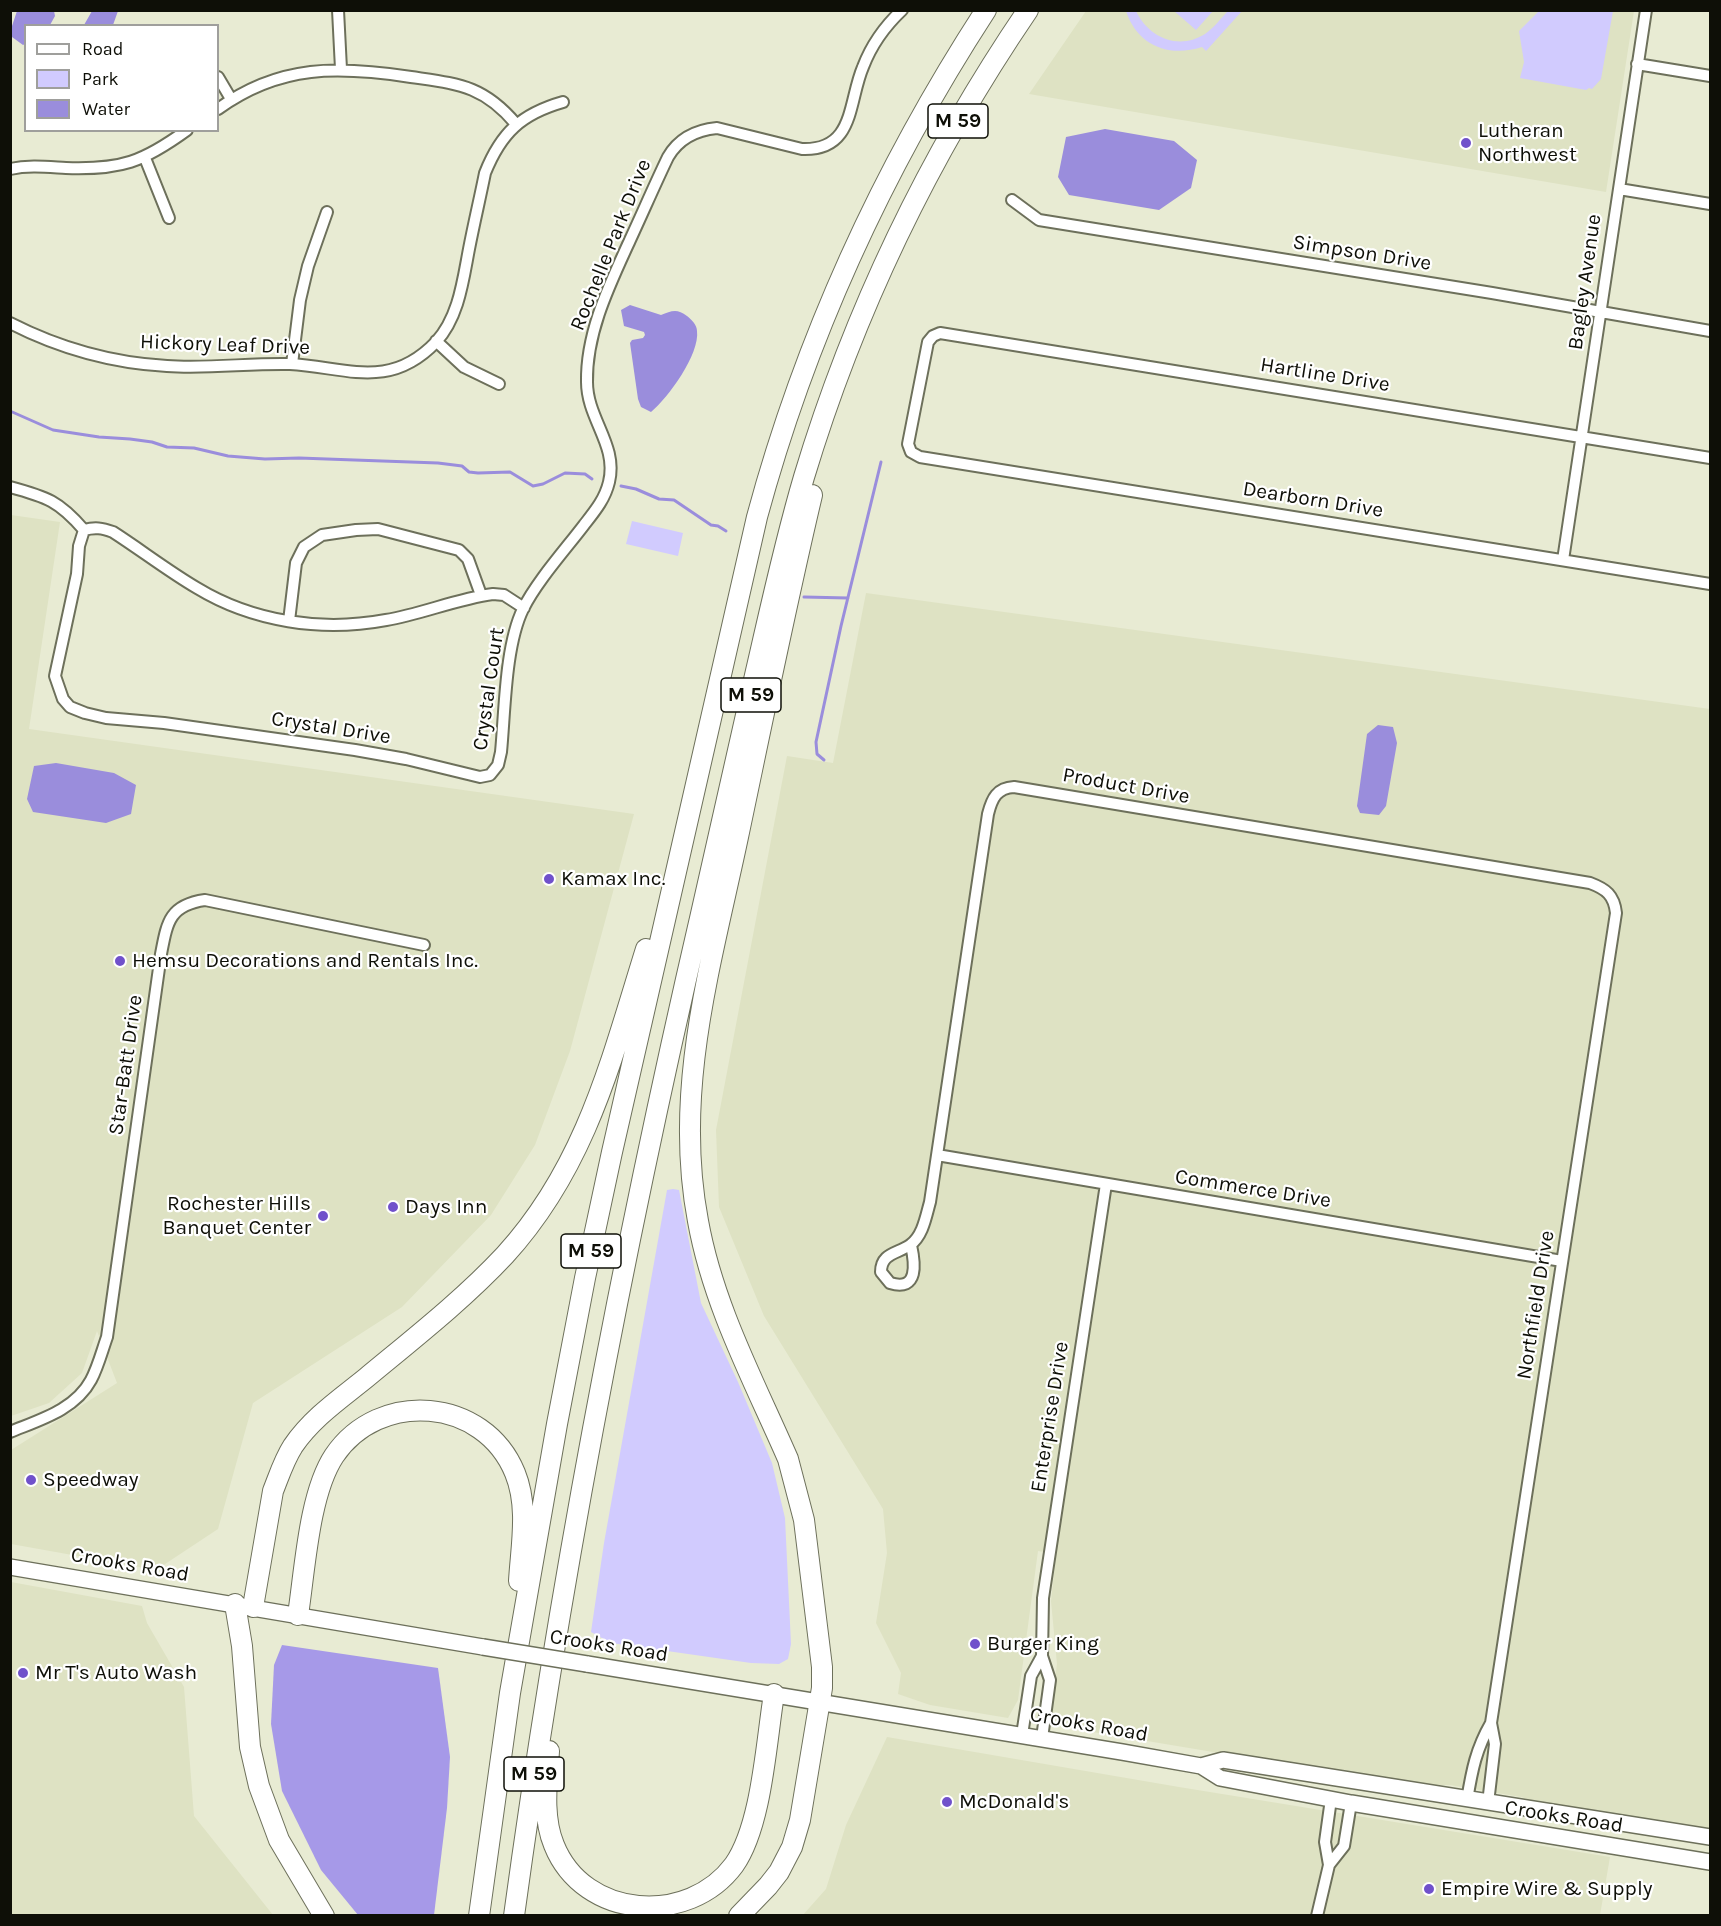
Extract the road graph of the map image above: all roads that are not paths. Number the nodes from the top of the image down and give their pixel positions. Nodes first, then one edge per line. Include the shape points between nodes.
1 (338, 10) edge
2 (902, 10) edge
3 (986, 10) edge
4 (1028, 10) edge
5 (1646, 10) edge
6 (1637, 64) junction
7 (341, 69) junction
8 (1710, 76) edge
9 (219, 79) edge
10 (231, 99) junction
11 (563, 102) dead end
12 (219, 108) edge
13 (516, 124) junction
14 (184, 132) edge
15 (145, 158) junction
16 (10, 170) edge
17 (1619, 189) junction
18 (1012, 200) dead end
19 (1710, 204) edge
20 (327, 212) dead end
21 (169, 218) dead end
22 (1601, 313) junction
23 (10, 323) edge
24 (1710, 331) edge
25 (436, 341) junction
26 (844, 361) junction
27 (292, 364) junction
28 (499, 384) dead end
29 (1582, 437) junction
30 (910, 452) joint
31 (1710, 458) edge
32 (10, 487) edge
33 (84, 530) junction
34 (1563, 560) junction
35 (1710, 584) edge
36 (481, 595) junction
37 (524, 608) junction
38 (289, 621) junction
39 (490, 775) joint
40 (689, 812) junction
41 (1610, 894) joint
42 (424, 945) dead end
43 (937, 1155) junction
44 (1106, 1184) junction
45 (911, 1245) dead end
46 (1562, 1261) junction
47 (10, 1432) edge
48 (10, 1567) edge
49 (244, 1605) junction
50 (298, 1615) junction
51 (556, 1633) junction
52 (1042, 1656) junction
53 (510, 1693) junction
54 (774, 1694) junction
55 (820, 1701) junction
56 (1491, 1723) junction
57 (1022, 1735) junction
58 (1042, 1738) junction
59 (1201, 1766) junction
60 (1357, 1782) junction
61 (1331, 1799) junction
62 (1467, 1800) junction
63 (1351, 1803) junction
64 (1488, 1803) junction
65 (1568, 1815) junction
66 (1462, 1822) junction
67 (1549, 1836) junction
68 (1710, 1837) edge
69 (1710, 1862) edge
70 (1329, 1865) junction
71 (324, 1916) edge
72 (479, 1916) edge
73 (514, 1916) edge
74 (739, 1916) edge
75 (1317, 1916) edge

1 - 7 street
2 - 37 street, Rochelle Park Drive via 868,56 846,126 828,145 802,149 717,128 690,135 670,153 619,265 590,347 588,397 611,466 606,490
3 - 40 highway, M 59 via 886,180 809,352 757,517
4 - 26 highway, M 59 via 923,185
5 - 6 street, Bagley Avenue
6 - 8 street
6 - 17 street, Bagley Avenue
7 - 10 street via 284,76
7 - 13 street via 456,83 495,102
9 - 10 street
10 - 12 street
11 - 13 street, Hickory Leaf Drive via 543,108
13 - 25 street, Hickory Leaf Drive via 492,155 485,173 460,293 454,313
14 - 15 street
15 - 16 street via 100,168 22,166
15 - 21 street
17 - 19 street
17 - 22 street, Bagley Avenue
18 - 22 street, Simpson Drive via 1039,220
20 - 27 street via 300,300
22 - 24 street, Simpson Drive
22 - 29 street, Bagley Avenue
23 - 27 street, Hickory Leaf Drive via 61,345 111,358 168,366
25 - 27 street, Hickory Leaf Drive via 405,364 385,371 349,373
25 - 28 street via 464,367
26 - 51 highway, M 59 via 789,531 676,1023 616,1305
26 - 55 highway via 796,564 710,968 694,1053 689,1123 694,1196 708,1264 736,1343 788,1459 800,1501 823,1677
29 - 30 street, Hartline Drive via 940,333 928,342 908,444
29 - 31 street, Hartline Drive
29 - 34 street, Bagley Avenue
30 - 34 street, Dearborn Drive via 920,457
32 - 33 street via 58,504
33 - 38 street via 93,527 113,532 197,588 255,614
33 - 39 street, Crystal Drive via 55,676 57,687 70,706 106,718 366,752 480,777
34 - 35 street, Dearborn Drive
36 - 37 street via 504,595
36 - 38 street via 387,620 340,626
36 - 38 street via 473,569 459,550 378,529 330,533 310,542 300,552
37 - 39 street, Crystal Court via 513,644 501,752
40 - 49 highway via 604,1084 567,1168 535,1218 490,1270 322,1414 293,1447 273,1491
40 - 53 highway, M 59 via 585,1278
41 - 43 street, Product Drive via 1590,884 1005,788 994,796 988,814
41 - 46 street, Northfield Drive via 1616,913
42 - 47 street, Star-Batt Drive via 205,900 189,902 178,909 170,920 161,954 107,1337 90,1382 78,1398 55,1414
43 - 44 street, Commerce Drive
43 - 45 street, Product Drive via 924,1226
44 - 46 street, Commerce Drive
44 - 52 street, Enterprise Drive via 1047,1565
46 - 56 street, Northfield Drive
48 - 49 main road, Crooks Road
49 - 50 main road, Crooks Road
49 - 71 highway via 242,1646 250,1747 259,1786 279,1840
50 - 53 highway via 318,1495 334,1456 362,1428 384,1416 420,1409 454,1415 496,1443 515,1473 522,1498
50 - 54 main road, Crooks Road, bridge
51 - 54 highway via 546,1801 549,1830 557,1853 575,1878 599,1897 622,1907 648,1910 687,1903 709,1891 735,1865 755,1813
51 - 73 highway, M 59
52 - 57 street, Enterprise Drive via 1031,1676
52 - 58 street, Enterprise Drive via 1050,1680
53 - 72 highway, M 59
54 - 55 main road, Crooks Road
55 - 57 main road, Crooks Road
55 - 74 highway via 792,1847 768,1886
56 - 62 street, Northfield Drive via 1474,1758
56 - 64 street, Northfield Drive via 1495,1744
57 - 58 main road, Crooks Road
58 - 59 main road, Crooks Road
59 - 60 main road, Crooks Road via 1223,1761
59 - 61 main road, Crooks Road via 1220,1778
60 - 61 main road via 1336,1788
60 - 62 main road, Crooks Road
61 - 63 main road, Crooks Road
61 - 70 street via 1325,1842
62 - 64 main road, Crooks Road
63 - 66 main road, Crooks Road
63 - 70 street via 1344,1846
64 - 65 main road, Crooks Road
64 - 66 main road via 1482,1816
65 - 67 main road via 1554,1820
65 - 68 main road, Crooks Road
66 - 67 main road, Crooks Road
67 - 69 main road, Crooks Road
70 - 75 street

